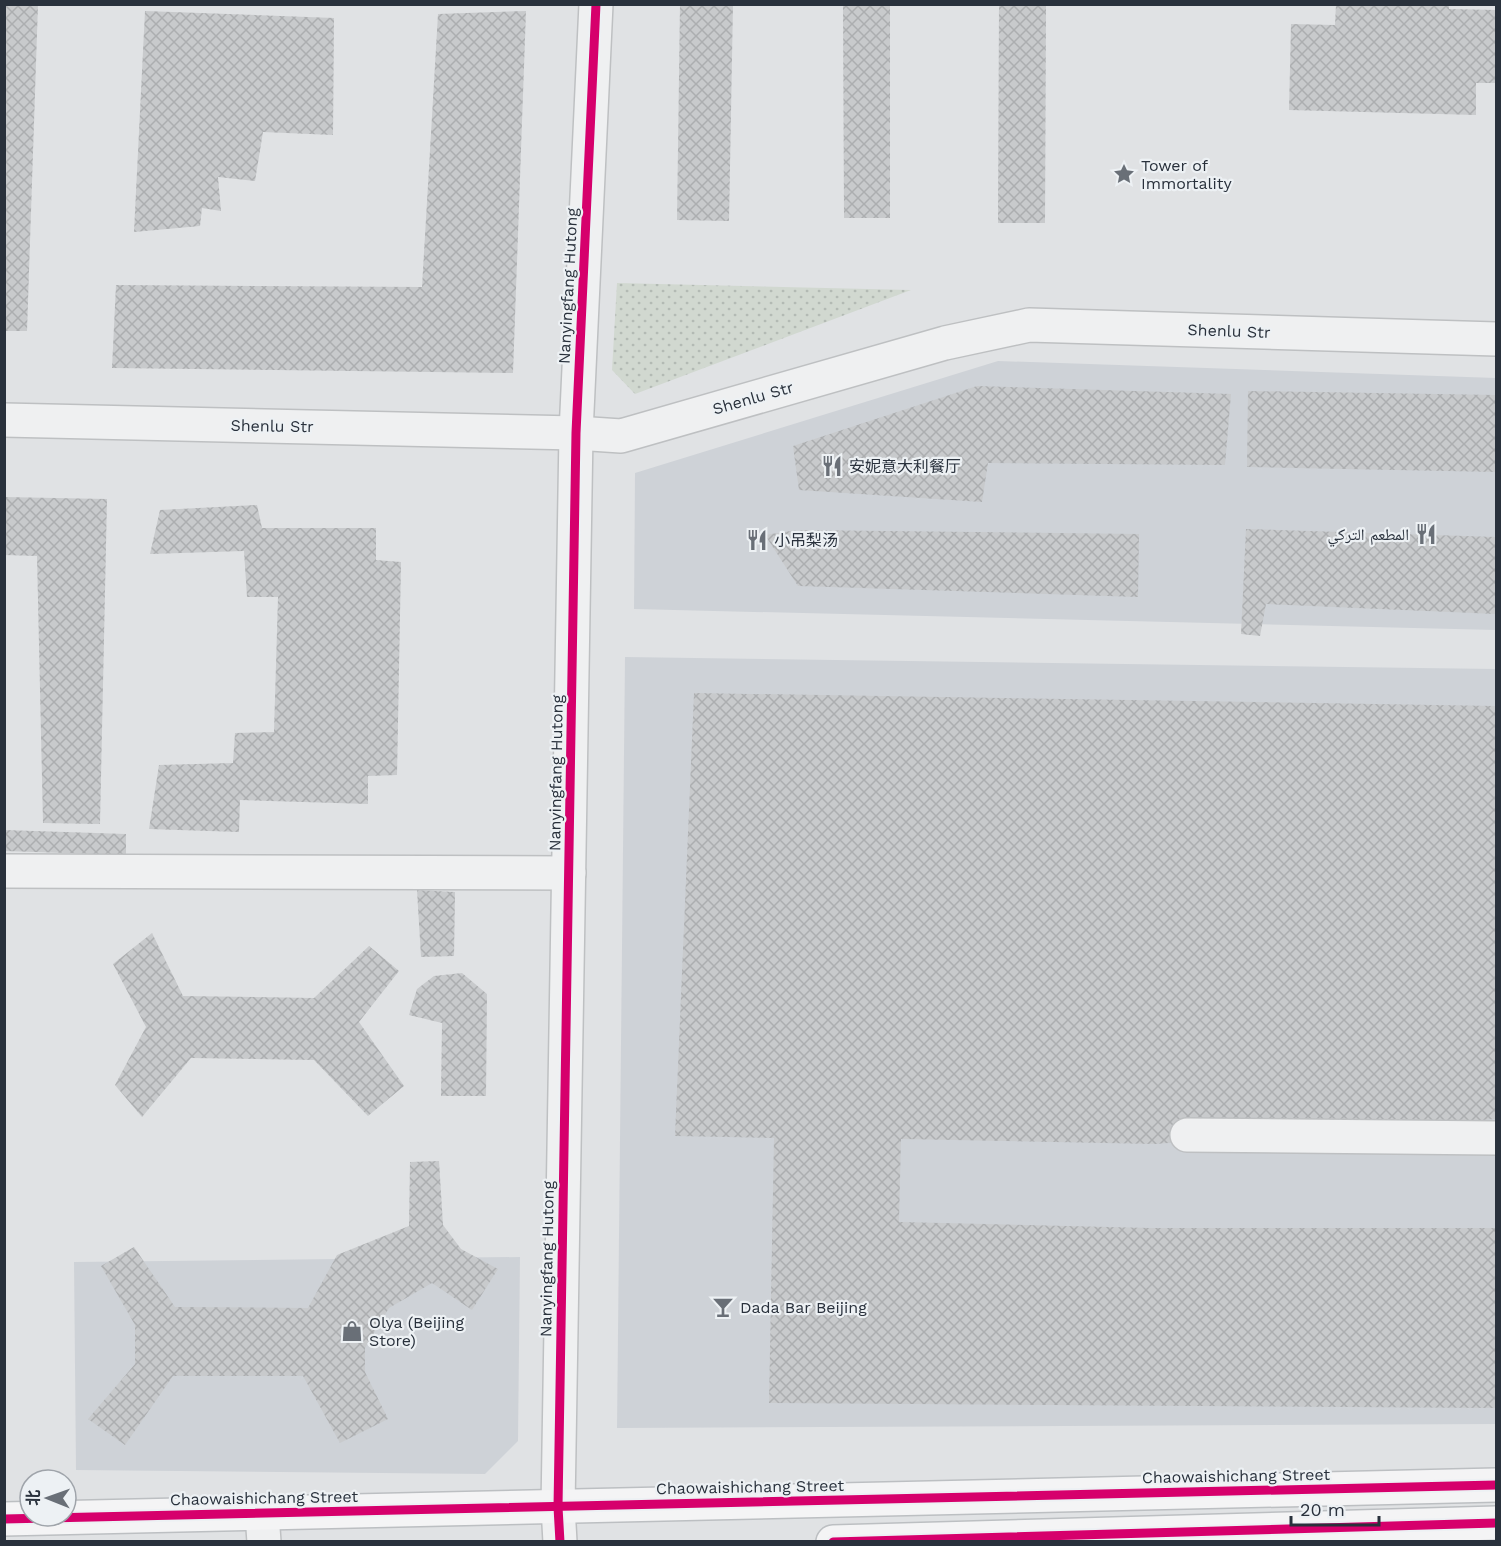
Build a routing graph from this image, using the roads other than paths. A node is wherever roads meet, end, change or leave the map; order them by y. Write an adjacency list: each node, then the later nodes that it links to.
1 (596, 4): 4 (street, Nanyingfang Hutong)
2 (1497, 339): 4 (street, Shenlu Str)
3 (4, 420): 4 (street, Shenlu Str)
4 (576, 433): 6 (street, Nanyingfang Hutong)
5 (4, 871): 6 (street)
6 (569, 873): 10 (street, Nanyingfang Hutong)
7 (1187, 1135): 8 (street)
8 (1497, 1138)
9 (1497, 1485): 10 (main road, Chaowaishichang Street)
10 (558, 1507): 13 (main road, Chaowaishichang Street); 14 (street, Nanyingfang Hutong)
11 (4, 1519): 13 (main road, Chaowaishichang Street)
12 (1497, 1523): 15 (main road)
13 (263, 1528)
14 (561, 1542)
15 (833, 1542)

